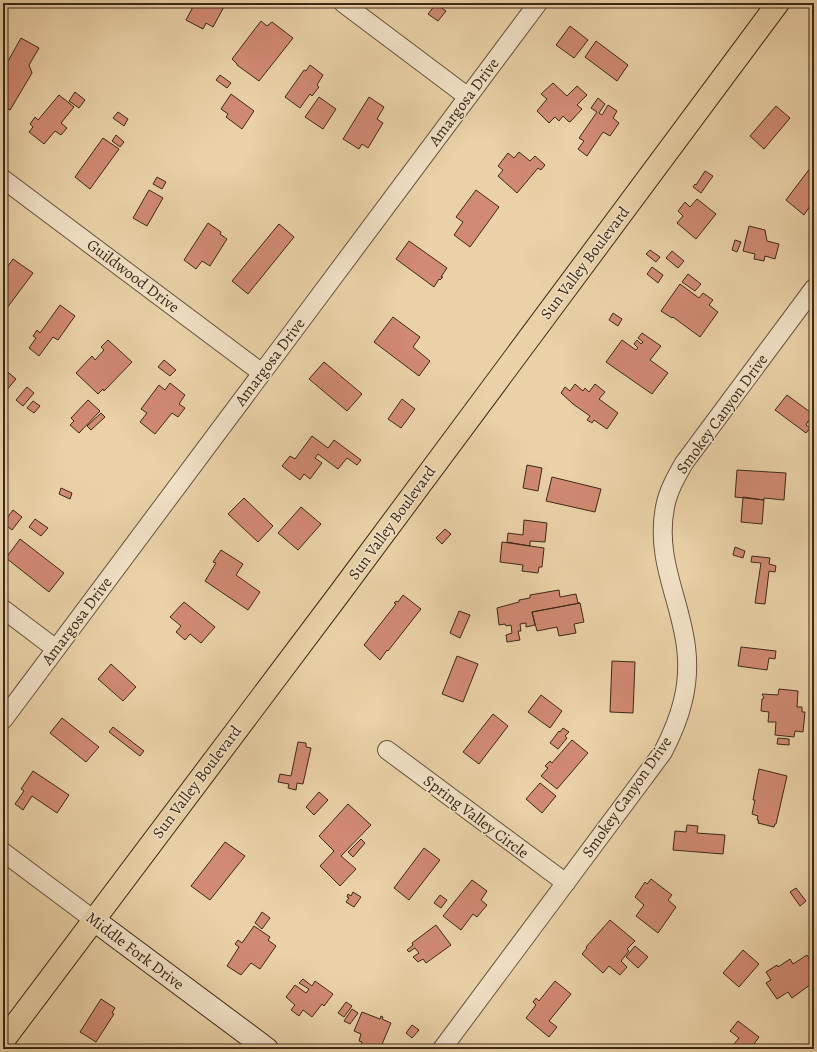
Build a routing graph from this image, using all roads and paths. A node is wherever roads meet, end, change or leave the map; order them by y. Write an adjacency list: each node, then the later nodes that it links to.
1 (343, 3): 4 (street)
2 (538, 3): 4 (street, Amargosa Drive)
3 (778, 3): 14 (main road, Sun Valley Boulevard)
4 (468, 96): 7 (street, Amargosa Drive)
5 (3, 179): 7 (street, Guildwood Drive)
6 (814, 288): 13 (street, Smokey Canyon Drive)
7 (262, 373): 9 (street, Amargosa Drive)
8 (3, 609): 9 (street)
9 (56, 649): 10 (street, Amargosa Drive)
10 (3, 720)
11 (387, 750): 13 (street, Spring Valley Circle)
12 (3, 852): 14 (street, Middle Fork Drive)
13 (566, 883): 17 (street, Smokey Canyon Drive)
14 (94, 920): 15 (main road, Sun Valley Boulevard); 16 (street, Middle Fork Drive)
15 (3, 1041)
16 (267, 1049)
17 (442, 1049)

